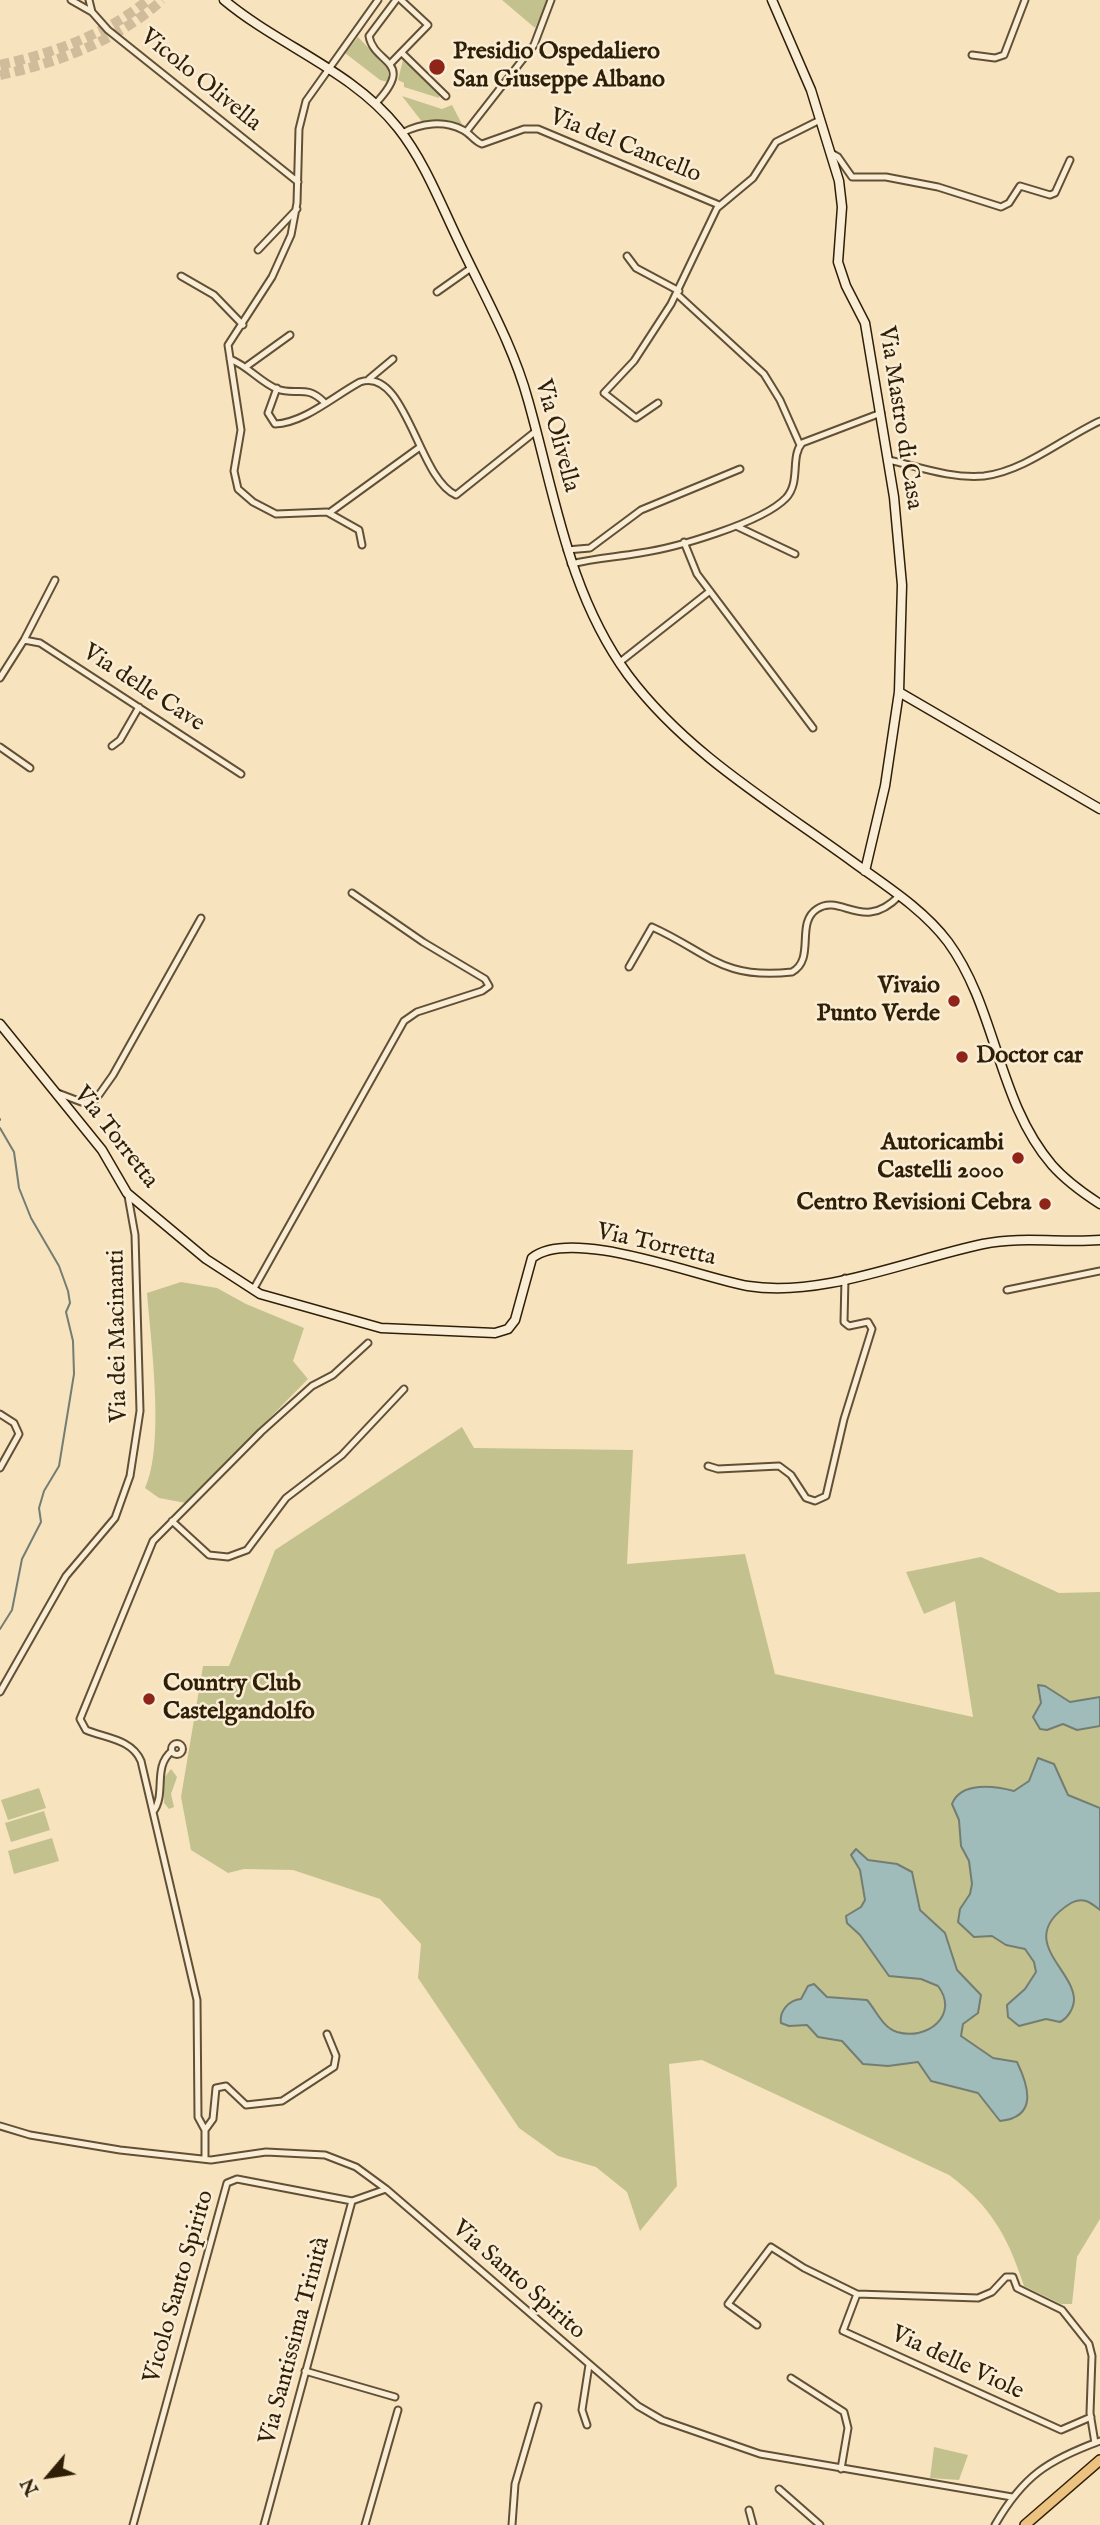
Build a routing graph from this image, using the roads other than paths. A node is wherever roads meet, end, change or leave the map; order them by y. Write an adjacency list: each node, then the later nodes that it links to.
1 (71, 0): 9 (street, Vicolo Olivella)
2 (89, 0): 9 (street)
3 (224, 0): 13 (street, Via Olivella)
4 (378, 0): 13 (street)
5 (398, 0): 10 (street); 12 (street)
6 (551, 0): 17 (street)
7 (772, 0): 16 (street, Via Mastro di Casa)
8 (1025, 0): 11 (street)
9 (92, 12): 21 (street, Vicolo Olivella)
10 (402, 52): 12 (street); 14 (street)
11 (972, 55)
12 (391, 63): 15 (street)
13 (326, 68): 15 (street, Via Olivella); 21 (street)
14 (446, 96)
15 (375, 104): 18 (street, Via Olivella)
16 (820, 120): 19 (street, Via Mastro di Casa); 22 (street, Via del Cancello)
17 (466, 132): 18 (street, Via del Cancello); 22 (street, Via del Cancello)
18 (402, 133): 26 (street, Via Olivella)
19 (831, 153): 20 (street); 39 (street, Via Mastro di Casa)
20 (1070, 160)
21 (298, 182): 23 (street)
22 (719, 205): 29 (street, Via del Cancello)
23 (297, 209): 24 (street); 30 (street)
24 (258, 250)
25 (627, 256): 29 (street)
26 (471, 268): 28 (street); 41 (street, Via Olivella)
27 (181, 275): 30 (street)
28 (437, 292)
29 (678, 292): 38 (street, Via del Cancello); 42 (street)
30 (243, 325): 32 (street)
31 (290, 335): 34 (street)
32 (230, 359): 34 (street); 46 (street)
33 (393, 359): 35 (street)
34 (247, 366): 36 (street)
35 (369, 379): 37 (street); 43 (street)
36 (277, 388): 37 (street); 37 (street)
37 (324, 402)
38 (658, 403)
39 (881, 413): 42 (street); 44 (street, Via Mastro di Casa)
40 (1100, 421): 44 (street)
41 (536, 431): 43 (street); 50 (street, Via Olivella)
42 (800, 445): 47 (street)
43 (420, 447): 46 (street)
44 (889, 460): 58 (street, Via Mastro di Casa)
45 (740, 469): 50 (street)
46 (330, 513): 49 (street)
47 (736, 526): 48 (street); 51 (street)
48 (684, 542): 52 (street); 54 (street)
49 (362, 545)
50 (567, 550): 52 (street, Via Olivella)
51 (795, 554)
52 (571, 564): 56 (street, Via Olivella)
53 (55, 580): 55 (street)
54 (710, 591): 56 (street); 60 (street)
55 (24, 640): 57 (street); 59 (street, Via delle Cave)
56 (620, 662): 66 (street, Via Olivella)
57 (0, 678)
58 (899, 692): 65 (street); 66 (street, Via Mastro di Casa)
59 (139, 707): 61 (street); 64 (street, Via delle Cave)
60 (813, 728)
61 (112, 746)
62 (0, 747): 63 (street)
63 (30, 768)
64 (241, 774)
65 (1100, 809)
66 (865, 871): 68 (street, Via Olivella)
67 (352, 893): 78 (street)
68 (899, 896): 70 (street); 74 (street, Via Olivella)
69 (201, 918): 72 (street)
70 (629, 967)
71 (0, 1024): 72 (street, Via Torretta)
72 (55, 1092): 73 (street, Via Torretta)
73 (127, 1193): 78 (street, Via Torretta); 86 (street, Via dei Macinanti)
74 (1100, 1204)
75 (1100, 1240): 77 (street, Via Torretta)
76 (1100, 1271): 79 (street)
77 (845, 1279): 78 (street, Via Torretta); 83 (street)
78 (253, 1290)
79 (1007, 1290)
80 (368, 1343): 85 (street)
81 (404, 1389): 85 (street)
82 (0, 1413): 84 (street)
83 (708, 1466)
84 (0, 1468)
85 (172, 1521): 88 (street)
86 (0, 1692)
87 (172, 1751): 88 (street)
88 (153, 1812): 91 (street)
89 (327, 2034): 91 (street)
90 (0, 2126): 92 (street, Via Santo Spirito)
91 (205, 2130): 92 (street)
92 (205, 2159): 93 (street, Via Santo Spirito)
93 (386, 2189): 94 (street); 97 (street, Via Santo Spirito)
94 (352, 2201): 98 (street, Via Santissima Trinità); 111 (street, Vicolo Santo Spirito)
95 (857, 2294): 96 (street); 103 (street, Via delle Viole); 103 (street)
96 (757, 2325)
97 (589, 2365): 104 (street); 107 (street, Via Santo Spirito)
98 (305, 2371): 100 (street); 112 (street, Via Santissima Trinità)
99 (791, 2378): 107 (street)
100 (395, 2397)
101 (538, 2406): 114 (street)
102 (398, 2410): 113 (street)
103 (1091, 2417): 105 (street)
104 (587, 2425)
105 (1097, 2442): 109 (street)
106 (1100, 2460): 118 (main road)
107 (841, 2469): 109 (street, Via Santo Spirito)
108 (779, 2489): 116 (street)
109 (1012, 2497): 117 (street)
110 (749, 2510): 115 (street)
111 (133, 2525)
112 (264, 2525)
113 (365, 2525)
114 (512, 2525)
115 (753, 2525)
116 (820, 2525)
117 (995, 2525)
118 (1025, 2525)

